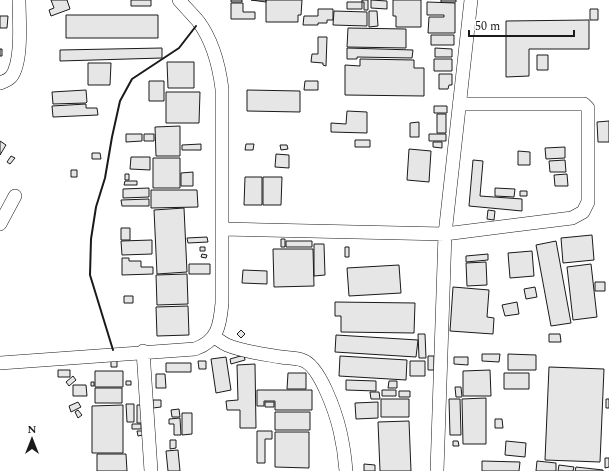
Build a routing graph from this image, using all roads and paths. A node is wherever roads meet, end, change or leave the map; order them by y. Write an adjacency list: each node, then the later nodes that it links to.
1 (19, 0): 4 (street)
2 (179, 0): 8 (street)
3 (471, 0): 5 (street)
4 (0, 83)
5 (459, 104): 9 (street); 9 (street)
6 (15, 196): 7 (street)
7 (0, 224)
8 (222, 229): 9 (street); 10 (street)
9 (445, 234): 15 (street)
10 (214, 337): 11 (street); 14 (street)
11 (143, 352): 12 (street); 13 (street)
12 (0, 362)
13 (151, 471)
14 (346, 471)
15 (437, 471)

